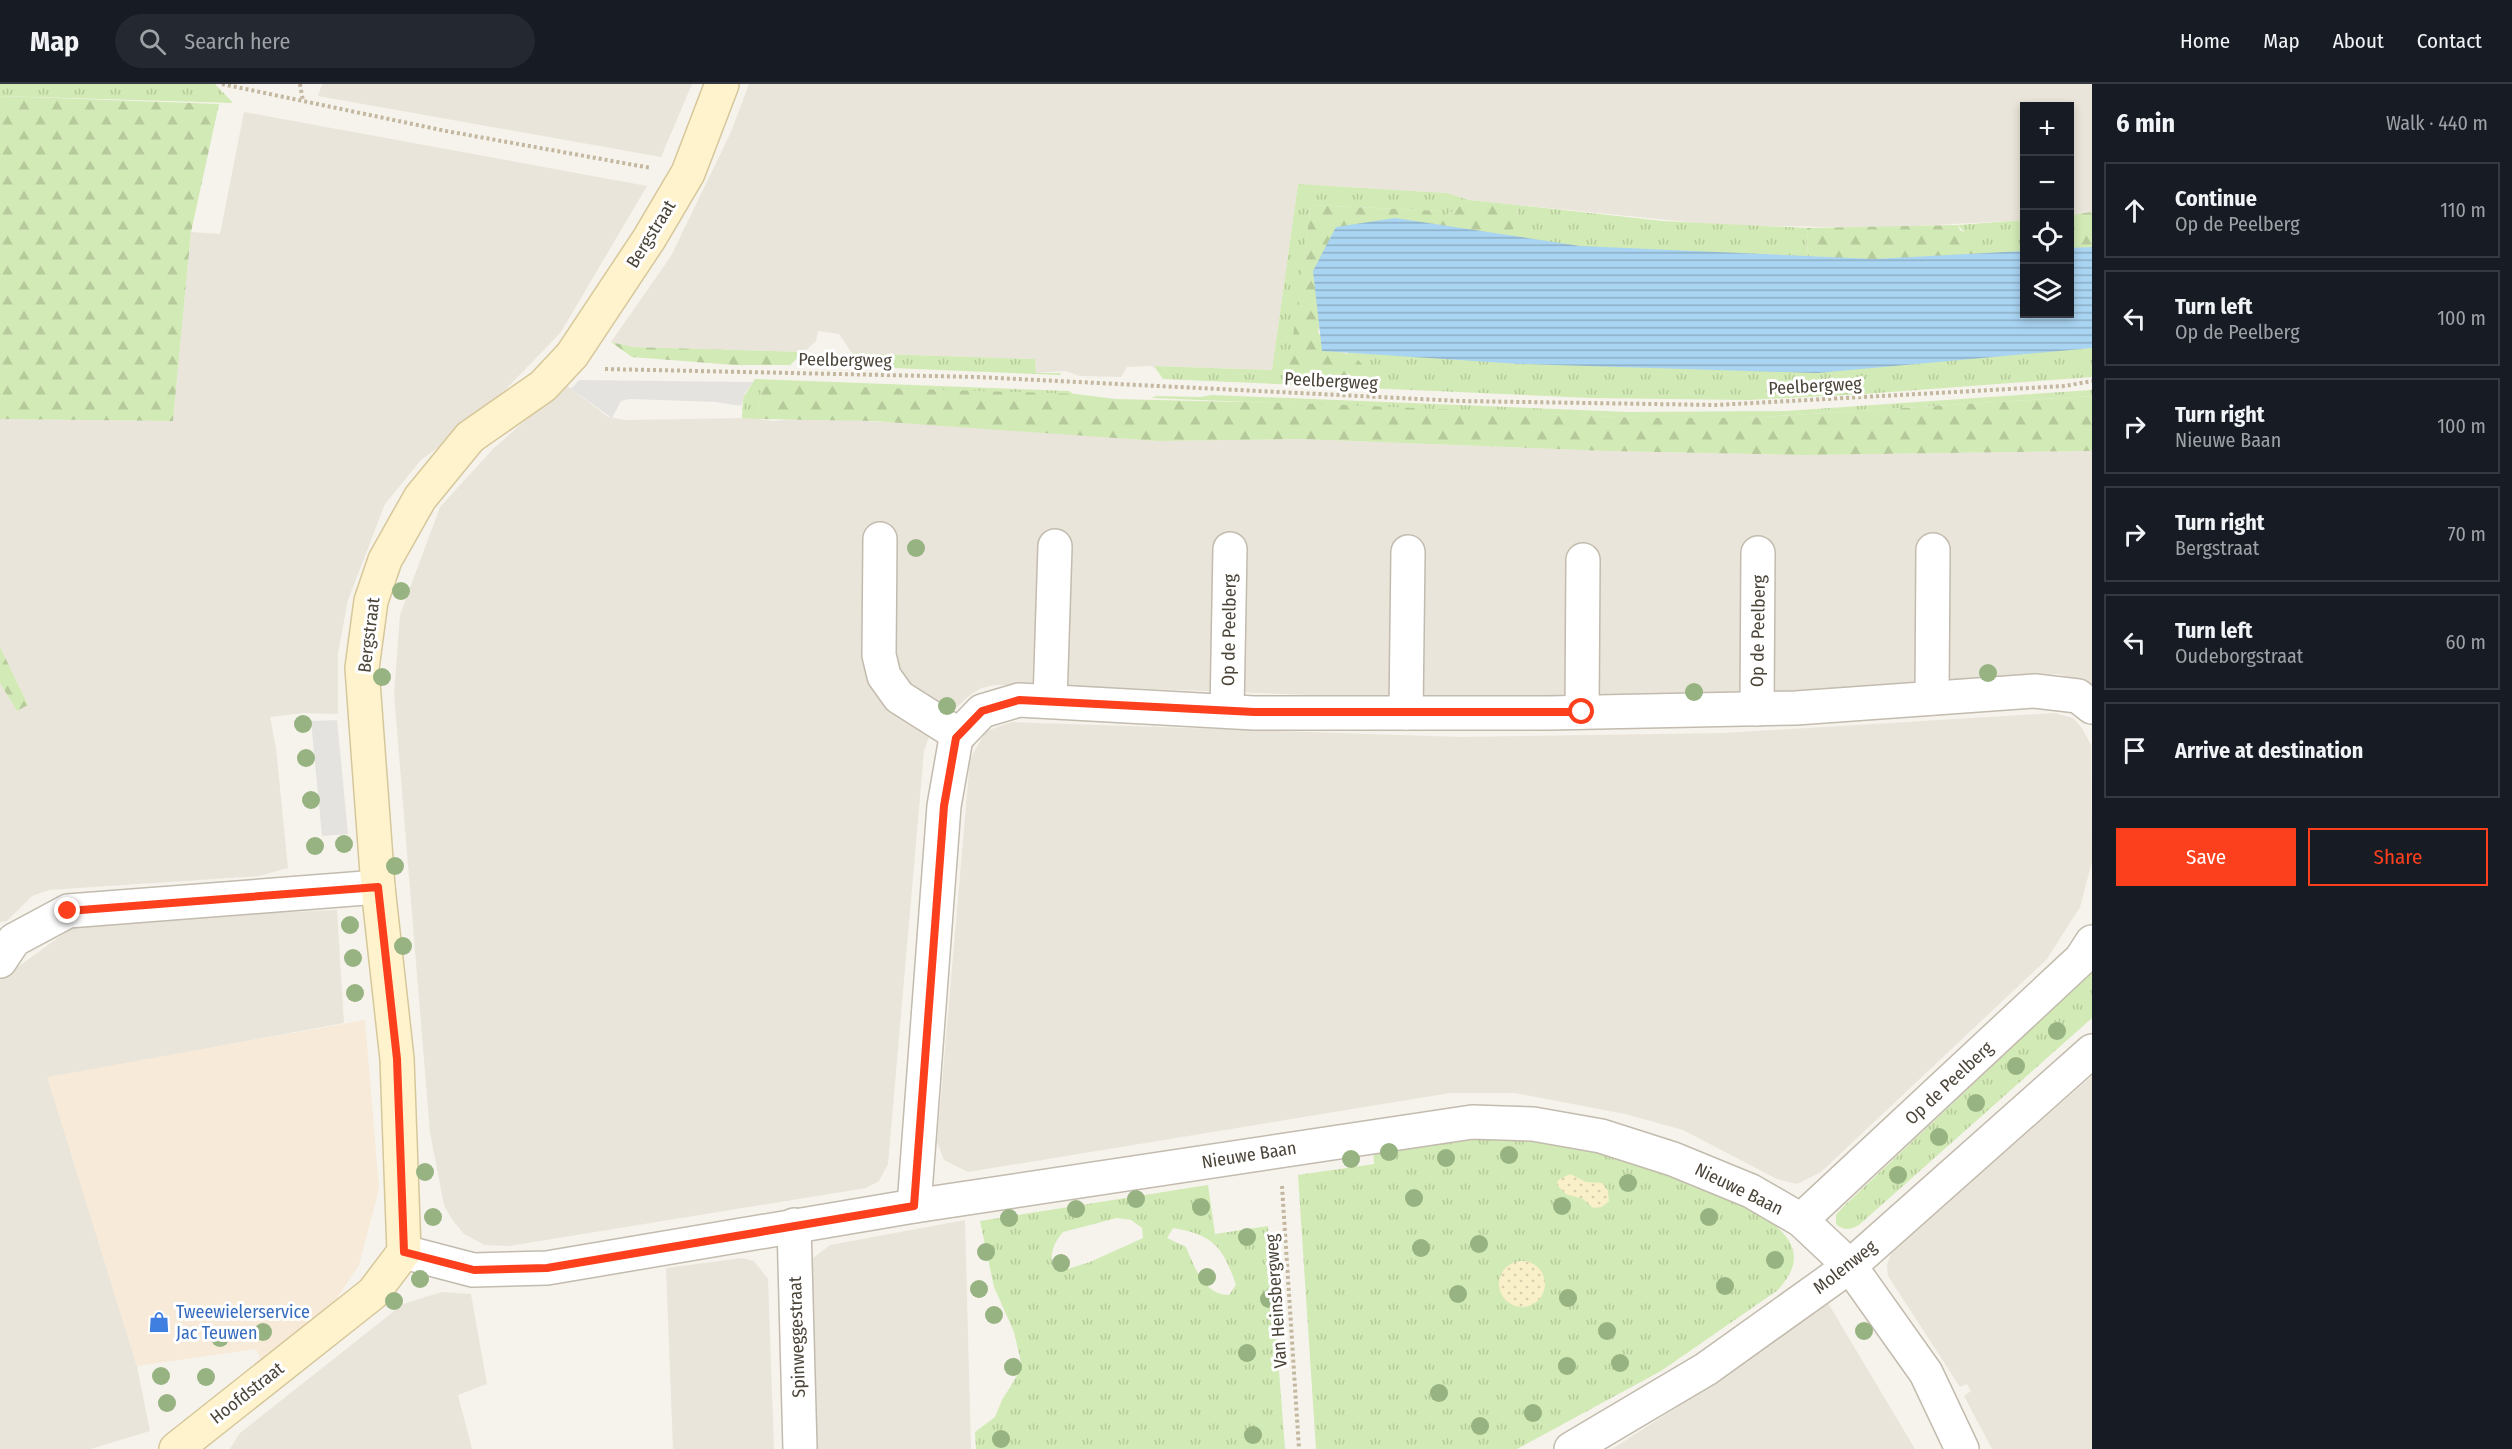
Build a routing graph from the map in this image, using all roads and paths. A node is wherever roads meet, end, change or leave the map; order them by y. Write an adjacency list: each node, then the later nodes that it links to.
1 (222, 84): 4 (path)
2 (300, 84): 4 (path)
3 (722, 84): 5 (street, Bergstraat)
4 (303, 101): 5 (path)
5 (688, 173): 6 (street, Bergstraat)
6 (572, 355): 7 (path, Peelbergweg); 23 (street, Bergstraat)
7 (2092, 381)
8 (880, 539): 22 (street)
9 (1055, 546): 16 (street)
10 (1230, 549): 19 (street, Op de Peelberg)
11 (1933, 550): 15 (street)
12 (1408, 552): 20 (street)
13 (1758, 553): 18 (street, Op de Peelberg)
14 (1583, 560): 21 (street)
15 (1932, 699): 17 (street, Op de Peelberg); 18 (street, Op de Peelberg)
16 (1050, 701): 19 (street, Op de Peelberg); 22 (street, Op de Peelberg)
17 (2090, 702)
18 (1757, 709): 21 (street, Op de Peelberg)
19 (1227, 711): 20 (street, Op de Peelberg)
20 (1406, 712): 21 (street, Op de Peelberg)
21 (1582, 712)
22 (959, 735): 28 (street)
23 (378, 887): 25 (street); 31 (street, Bergstraat)
24 (2092, 942): 29 (street, Op de Peelberg)
25 (0, 961)
26 (2092, 1051): 32 (street, Molenweg)
27 (1280, 1151): 28 (street, Nieuwe Baan); 29 (street, Nieuwe Baan); 35 (path, Van Heinsbergweg)
28 (914, 1206): 30 (street, Nieuwe Baan)
29 (1801, 1220): 32 (street, Nieuwe Baan)
30 (794, 1226): 31 (street, Nieuwe Baan); 34 (street, Spinweggestraat)
31 (404, 1252): 33 (street, Hoofdstraat)
32 (1850, 1266): 36 (street, Molenweg); 37 (street, Nieuwe Baan)
33 (176, 1449)
34 (800, 1449)
35 (1299, 1449)
36 (1571, 1449)
37 (1962, 1449)

